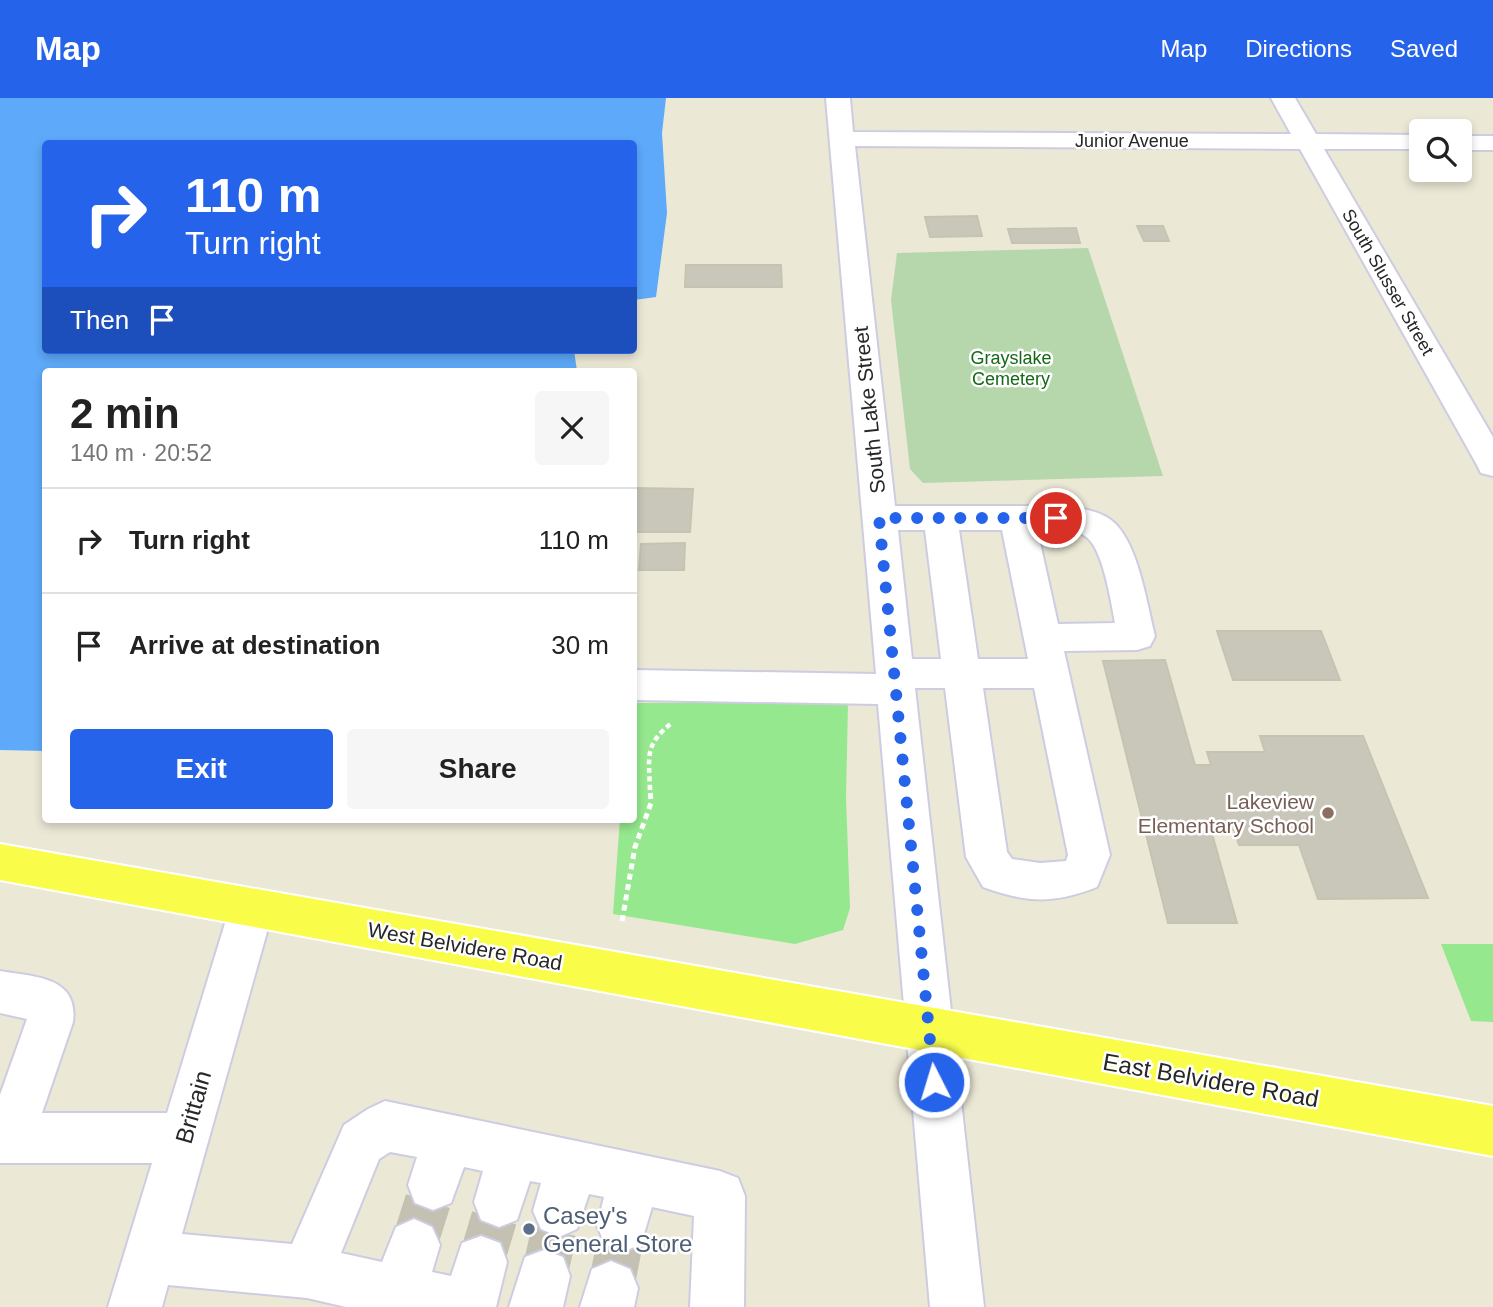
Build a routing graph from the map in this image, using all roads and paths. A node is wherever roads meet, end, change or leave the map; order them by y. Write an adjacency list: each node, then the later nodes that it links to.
1 (838, 98): 3 (street, South Lake Street)
2 (1283, 98): 4 (street, South Slusser Street)
3 (842, 139): 4 (street, Junior Avenue); 9 (street, South Lake Street)
4 (1308, 142): 5 (street, Junior Avenue); 8 (street, South Slusser Street)
5 (1409, 142)
6 (1472, 143): 7 (street)
7 (1493, 143)
8 (1493, 466)
9 (879, 518): 10 (street); 14 (street, South Lake Street)
10 (940, 518): 11 (street); 13 (street)
11 (1017, 518): 12 (street); 12 (street)
12 (1046, 655): 13 (street); 13 (street)
13 (961, 674): 14 (street)
14 (895, 682): 15 (street); 21 (street, South Lake Street)
15 (637, 685)
16 (687, 719): 19 (path)
17 (0, 862): 18 (main road, West Belvidere Road)
18 (252, 907): 21 (main road, West Belvidere Road); 23 (street, Brittain)
19 (622, 921)
20 (0, 992): 24 (street)
21 (929, 1030): 22 (main road, East Belvidere Road); 38 (street, South Lake Street)
22 (1493, 1131)
23 (184, 1138): 24 (street); 33 (street, Brittain)
24 (4, 1139)
25 (448, 1139): 26 (street); 29 (street); 34 (street)
26 (513, 1152): 27 (street); 30 (street)
27 (572, 1164): 28 (street); 31 (street)
28 (633, 1177): 32 (street); 37 (street)
29 (433, 1185)
30 (499, 1202)
31 (559, 1212)
32 (623, 1226)
33 (149, 1257): 34 (street); 36 (street, Brittain)
34 (307, 1272): 35 (street)
35 (473, 1292)
36 (135, 1307)
37 (717, 1307)
38 (957, 1307)

